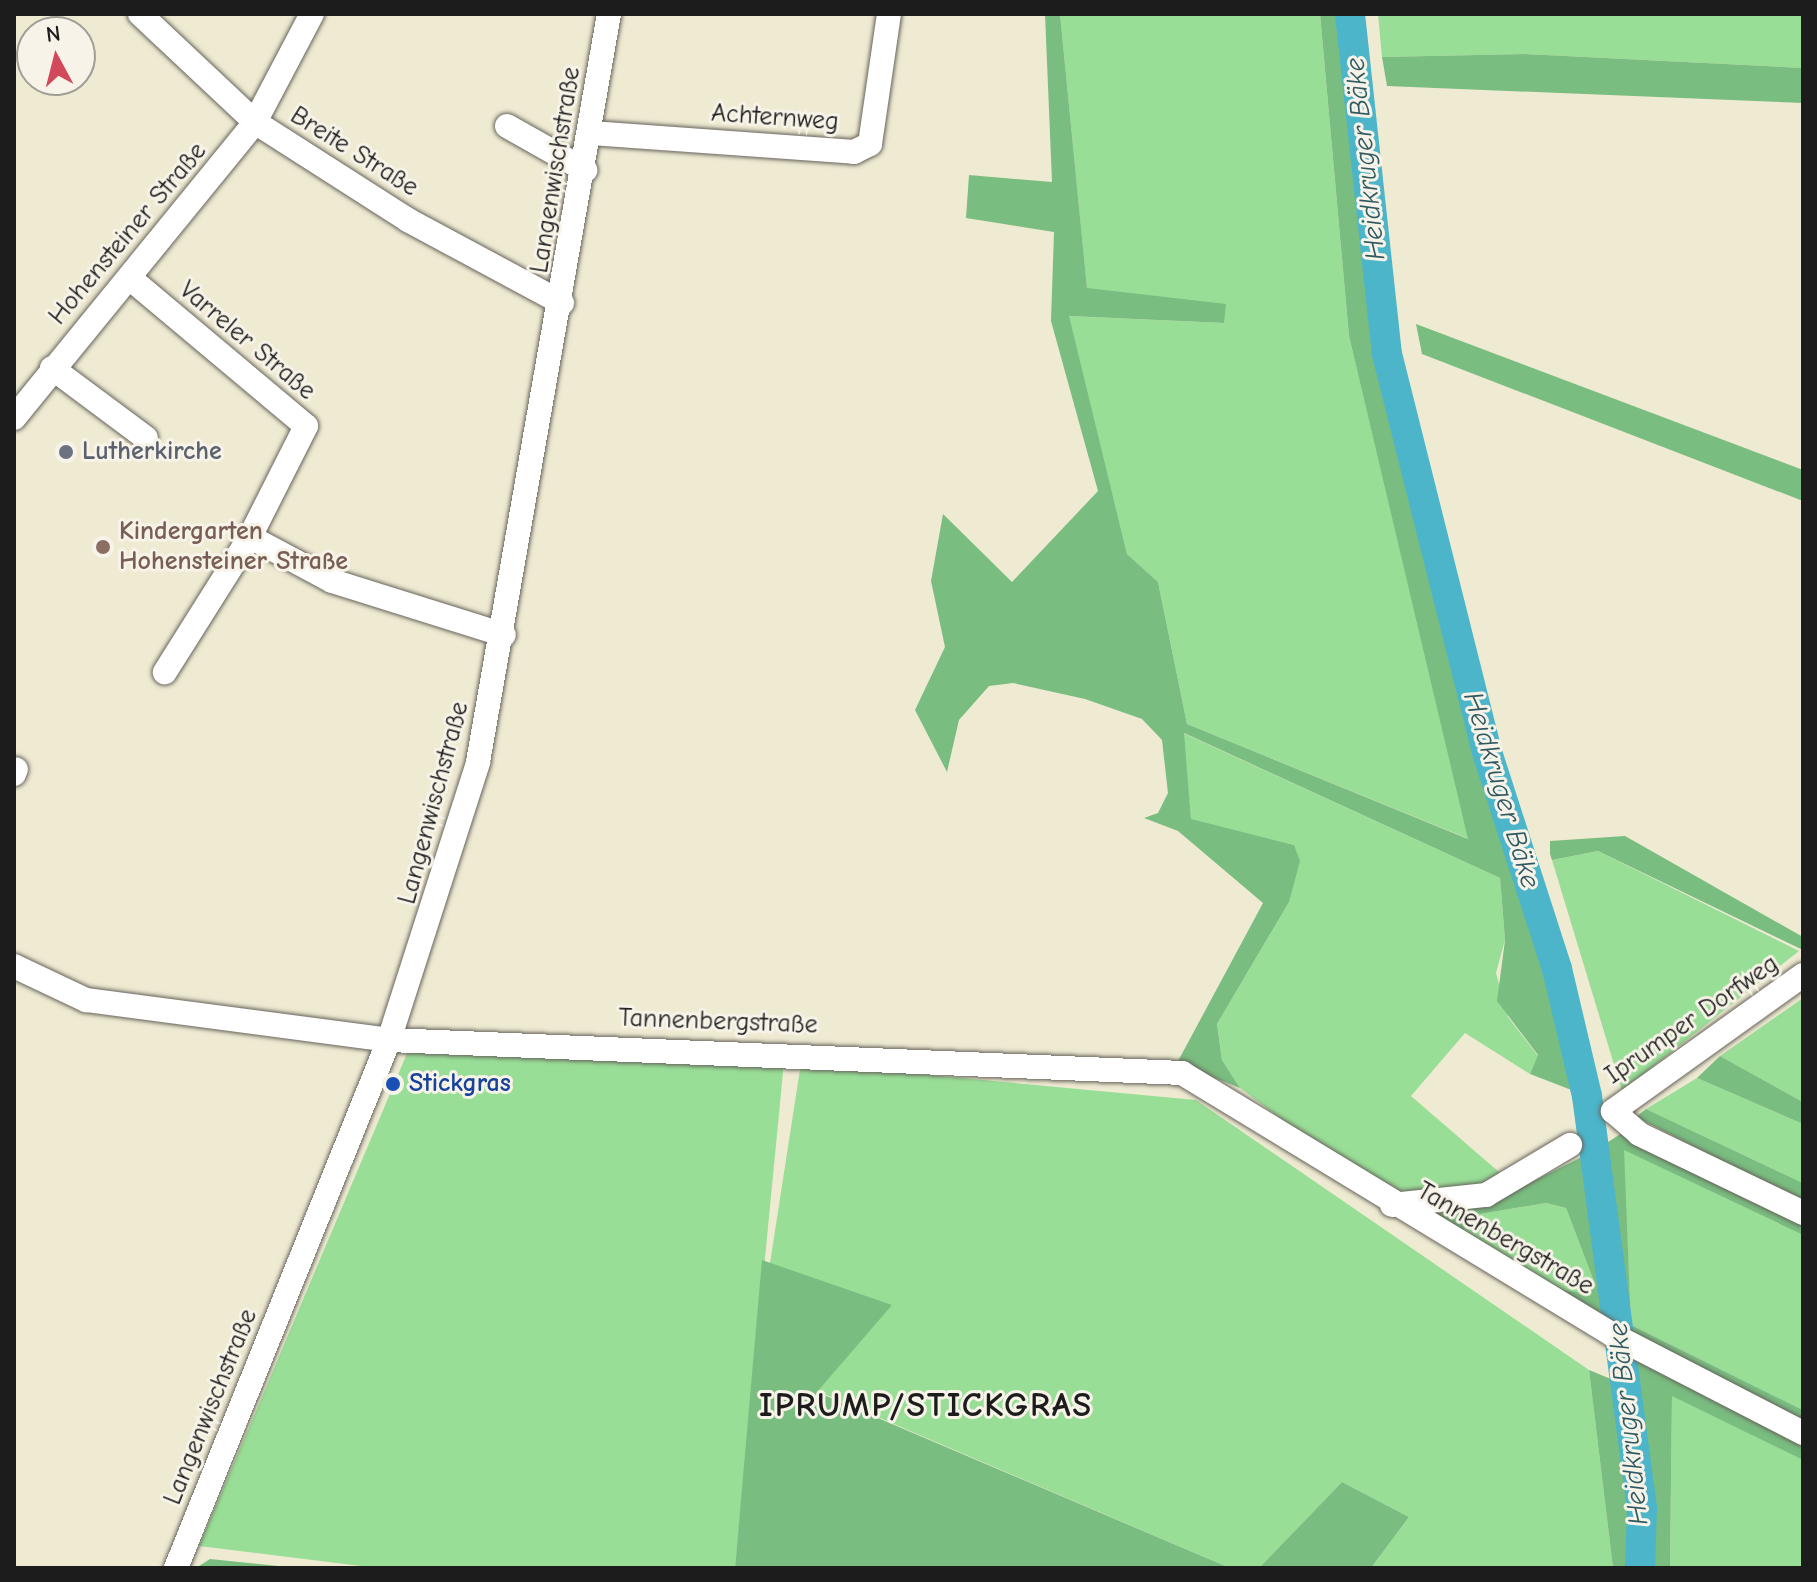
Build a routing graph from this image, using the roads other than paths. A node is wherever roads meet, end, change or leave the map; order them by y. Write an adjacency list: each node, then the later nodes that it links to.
1 (140, 14): 5 (street, Breite Straße)
2 (312, 14): 5 (street, Hohensteiner Straße)
3 (609, 14): 7 (street, Langenwischstraße)
4 (889, 14): 7 (street, Achternweg)
5 (255, 122): 9 (street, Hohensteiner Straße); 10 (street, Breite Straße)
6 (507, 126): 8 (street)
7 (591, 133): 8 (street, Langenwischstraße)
8 (585, 170): 10 (street, Langenwischstraße)
9 (132, 280): 11 (street, Hohensteiner Straße); 14 (street, Varreler Straße)
10 (562, 303): 15 (street, Langenwischstraße)
11 (52, 368): 12 (street, Hohensteiner Straße); 13 (street)
12 (14, 418)
13 (146, 438)
14 (250, 537): 15 (street); 16 (street, Varreler Straße)
15 (504, 635): 19 (street, Langenwischstraße)
16 (165, 672)
17 (14, 966): 19 (street, Tannenbergstraße)
18 (1803, 975): 22 (street, Iprumper Dorfweg)
19 (389, 1040): 21 (street, Tannenbergstraße); 24 (street, Langenwischstraße)
20 (1570, 1145): 21 (street, Tannenbergstraße)
21 (1392, 1205): 23 (street, Tannenbergstraße)
22 (1803, 1213)
23 (1803, 1433)
24 (176, 1568)

